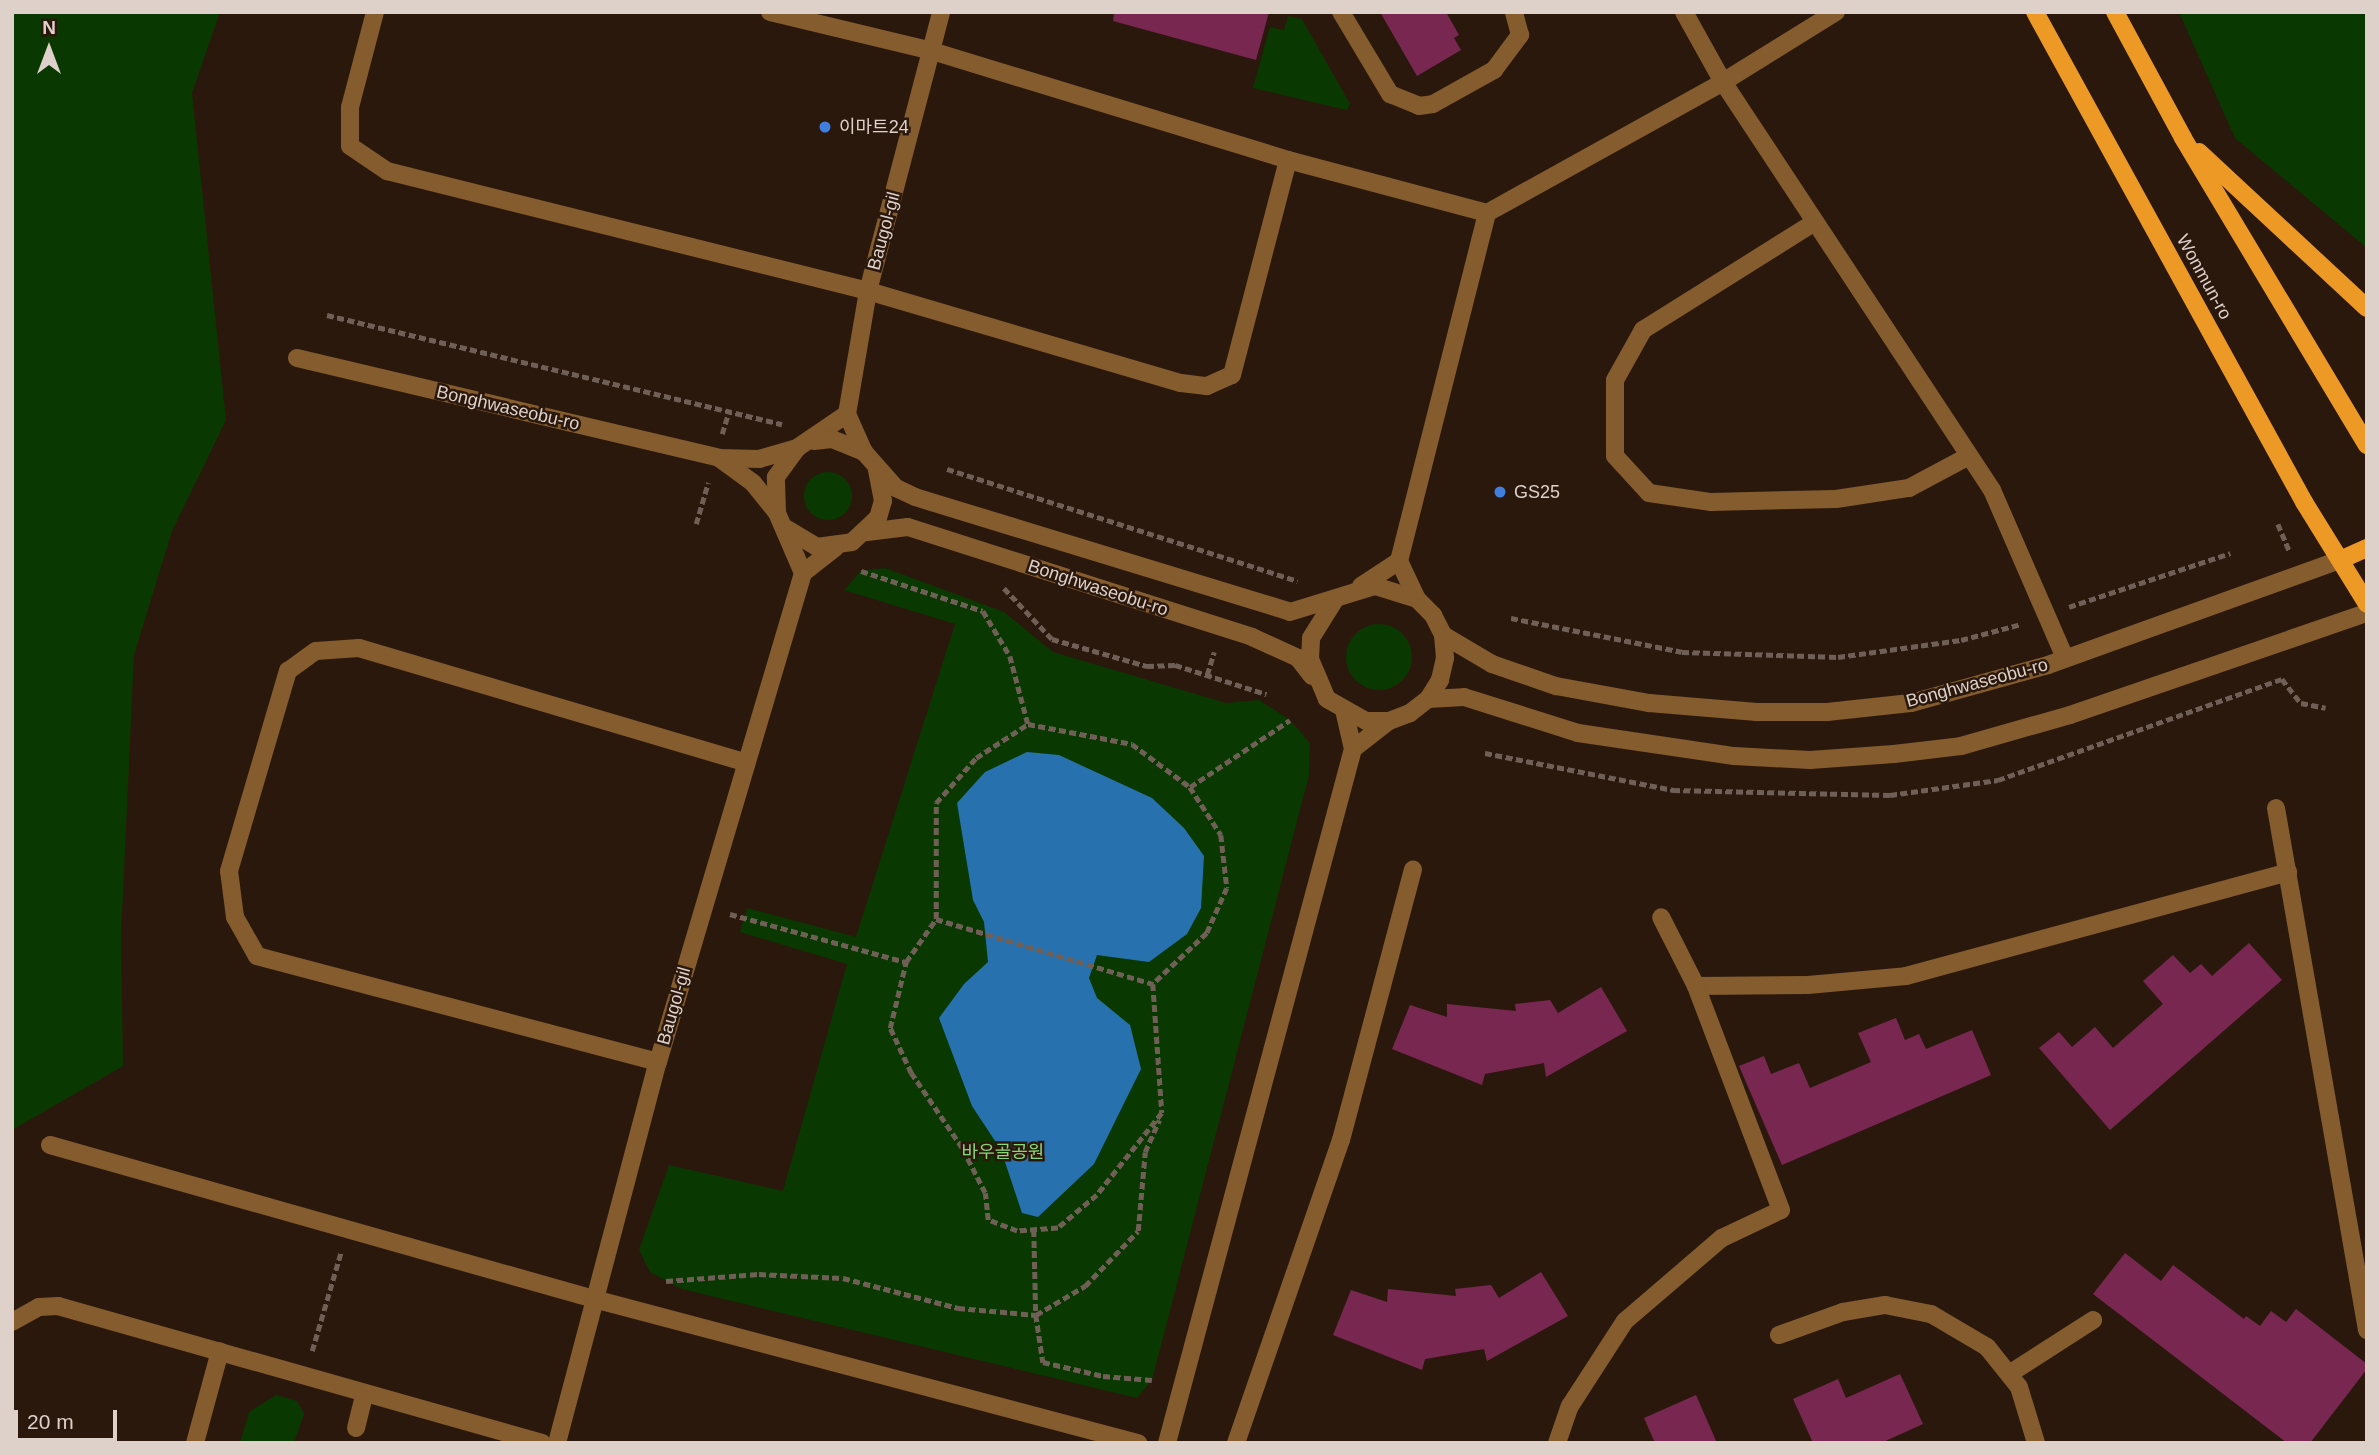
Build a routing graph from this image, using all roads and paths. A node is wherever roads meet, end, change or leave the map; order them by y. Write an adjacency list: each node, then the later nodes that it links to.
1 (375, 12): 16 (street)
2 (770, 12): 10 (street)
3 (941, 12): 10 (street, Baugol-gil)
4 (1341, 12): 5 (street)
5 (1514, 12)
6 (1684, 12): 11 (street)
7 (1836, 12): 11 (street)
8 (2035, 12): 32 (main road, Wonmun-ro)
9 (2115, 12): 12 (main road)
10 (932, 51): 13 (street); 16 (street, Baugol-gil)
11 (1723, 82): 14 (street); 15 (street)
12 (2183, 138): 17 (main road); 22 (main road)
13 (1288, 160): 14 (street); 16 (street)
14 (1487, 213): 33 (street)
15 (1815, 222): 23 (street); 23 (street)
16 (868, 291): 20 (street, Baugol-gil)
17 (2367, 308)
18 (327, 315): 21 (path)
19 (297, 358): 24 (street, Bonghwaseobu-ro)
20 (847, 414): 21 (street); 25 (street)
21 (811, 441): 24 (street); 25 (street); 27 (street)
22 (2367, 445)
23 (1969, 456): 43 (street)
24 (719, 458): 27 (street)
25 (870, 459): 28 (street); 40 (street)
26 (947, 469): 36 (path)
27 (782, 521): 29 (street); 35 (street)
28 (867, 532): 29 (street); 47 (street, Bonghwaseobu-ro)
29 (835, 548): 35 (street)
30 (2367, 548): 32 (main road)
31 (2230, 553): 43 (path)
32 (2340, 560): 41 (main road, Wonmun-ro); 46 (street, Bonghwaseobu-ro)
33 (1399, 561): 38 (street); 39 (street)
34 (861, 570): 53 (path)
35 (803, 573): 55 (street, Baugol-gil)
36 (1298, 581)
37 (995, 585): 48 (path)
38 (1353, 591): 39 (street); 40 (street)
39 (1417, 599): 45 (street)
40 (1334, 601): 47 (street)
41 (2367, 604)
42 (2367, 612): 49 (street)
43 (2046, 615): 44 (path); 46 (street)
44 (1511, 618)
45 (1443, 635): 46 (street, Bonghwaseobu-ro); 49 (street)
46 (2065, 658)
47 (1315, 681): 50 (street)
48 (1266, 694)
49 (1428, 699): 52 (street)
50 (1345, 713): 52 (street); 54 (street)
51 (1290, 720): 56 (path)
52 (1389, 721): 54 (street)
53 (1028, 724): 56 (path); 62 (path)
54 (1353, 749): 88 (street)
55 (744, 762): 66 (street, Baugol-gil); 66 (street)
56 (1190, 787): 64 (path)
57 (2276, 808): 59 (street)
58 (1413, 869): 89 (street)
59 (2288, 872): 65 (street); 76 (street)
60 (730, 914): 63 (path)
61 (1661, 918): 65 (street)
62 (936, 919): 63 (path); 64 (path)
63 (906, 962): 70 (path)
64 (1153, 984): 67 (path)
65 (1696, 986): 90 (street)
66 (658, 1062): 72 (street, Baugol-gil)
67 (1162, 1113): 70 (path); 73 (path)
68 (50, 1145): 69 (street)
69 (349, 1227): 72 (street); 80 (path)
70 (1034, 1230): 73 (path)
71 (666, 1280): 73 (path)
72 (594, 1299): 86 (street, Baugol-gil); 87 (street)
73 (1036, 1315): 81 (path)
74 (2093, 1320): 79 (street)
75 (12, 1322): 78 (street)
76 (2367, 1330)
77 (1779, 1335): 79 (street)
78 (220, 1351): 80 (street); 84 (street)
79 (2009, 1374): 91 (street)
80 (305, 1376): 82 (street)
81 (1152, 1380)
82 (365, 1393): 83 (street); 85 (street)
83 (355, 1428)
84 (195, 1443)
85 (542, 1443)
86 (556, 1443)
87 (1138, 1443)
88 (1167, 1443)
89 (1236, 1443)
90 (1557, 1443)
91 (2036, 1443)

